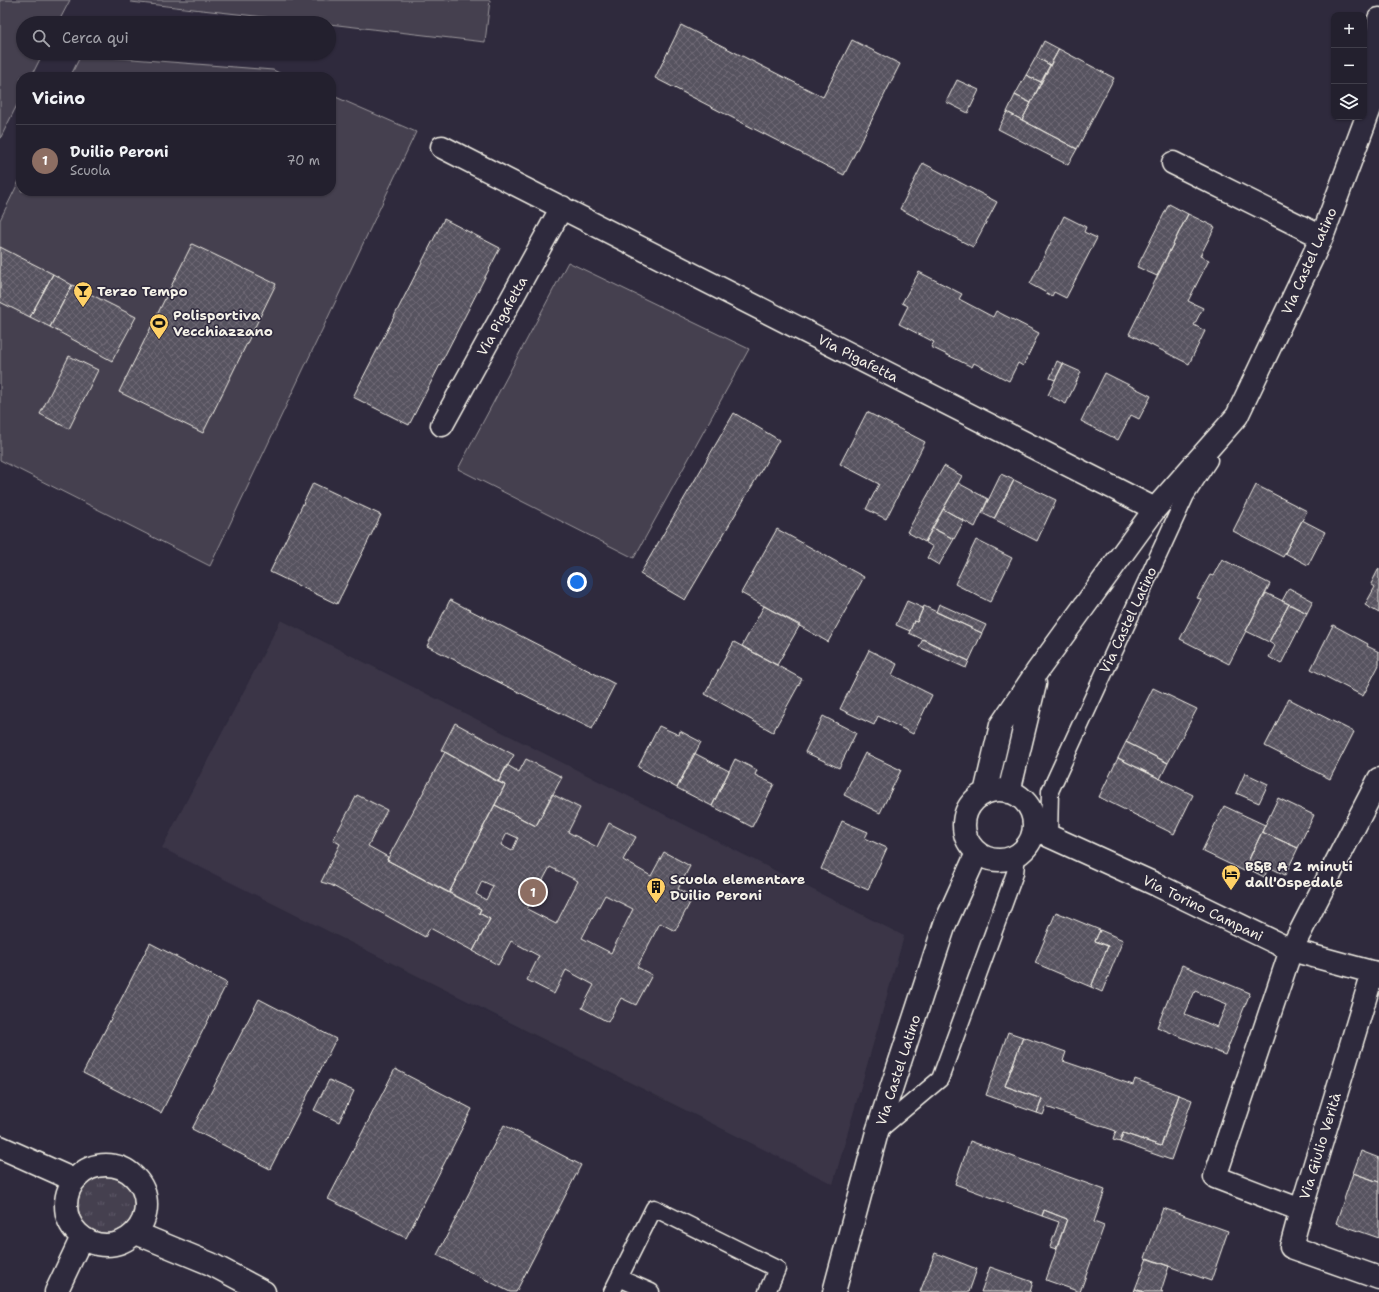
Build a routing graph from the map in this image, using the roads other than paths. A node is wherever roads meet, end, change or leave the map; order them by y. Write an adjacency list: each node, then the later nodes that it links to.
1 (1379, 19): 2 (street, Via Castel Latino)
2 (1375, 98): 6 (street, Via Castel Latino)
3 (442, 147): 5 (street, Via Pigafetta)
4 (1173, 163): 6 (street)
5 (562, 207): 8 (street, Via Pigafetta); 9 (street, Via Pigafetta)
6 (1322, 237): 7 (street, Via Castel Latino)
7 (1237, 416): 9 (street, Via Castel Latino); 14 (lane, Via Castel Latino)
8 (442, 425)
9 (1155, 509): 10 (street, Via Castel Latino)
10 (1038, 670): 12 (street, Via Castel Latino); 13 (street, Via Castel Latino)
11 (1379, 779): 17 (street)
12 (1009, 792): 13 (street); 14 (street)
13 (985, 793): 15 (street)
14 (1041, 830): 16 (street); 17 (street, Via Torino Campani)
15 (977, 853): 16 (street); 19 (street, Via Castel Latino)
16 (1017, 856): 19 (lane)
17 (1291, 950): 18 (street, Via Torino Campani); 22 (street, Via Giulio Verità)
18 (1376, 973): 22 (street, Via Giulio Verità)
19 (878, 1132): 31 (street, Via Castel Latino)
20 (0, 1147): 21 (street)
21 (74, 1180): 23 (street); 24 (street)
22 (1301, 1210): 25 (street)
23 (136, 1233): 24 (street); 28 (street)
24 (82, 1237): 27 (street)
25 (1379, 1278)
26 (615, 1285): 29 (lane); 30 (lane)
27 (56, 1292)
28 (264, 1292)
29 (651, 1292)
30 (767, 1292)
31 (834, 1292)

